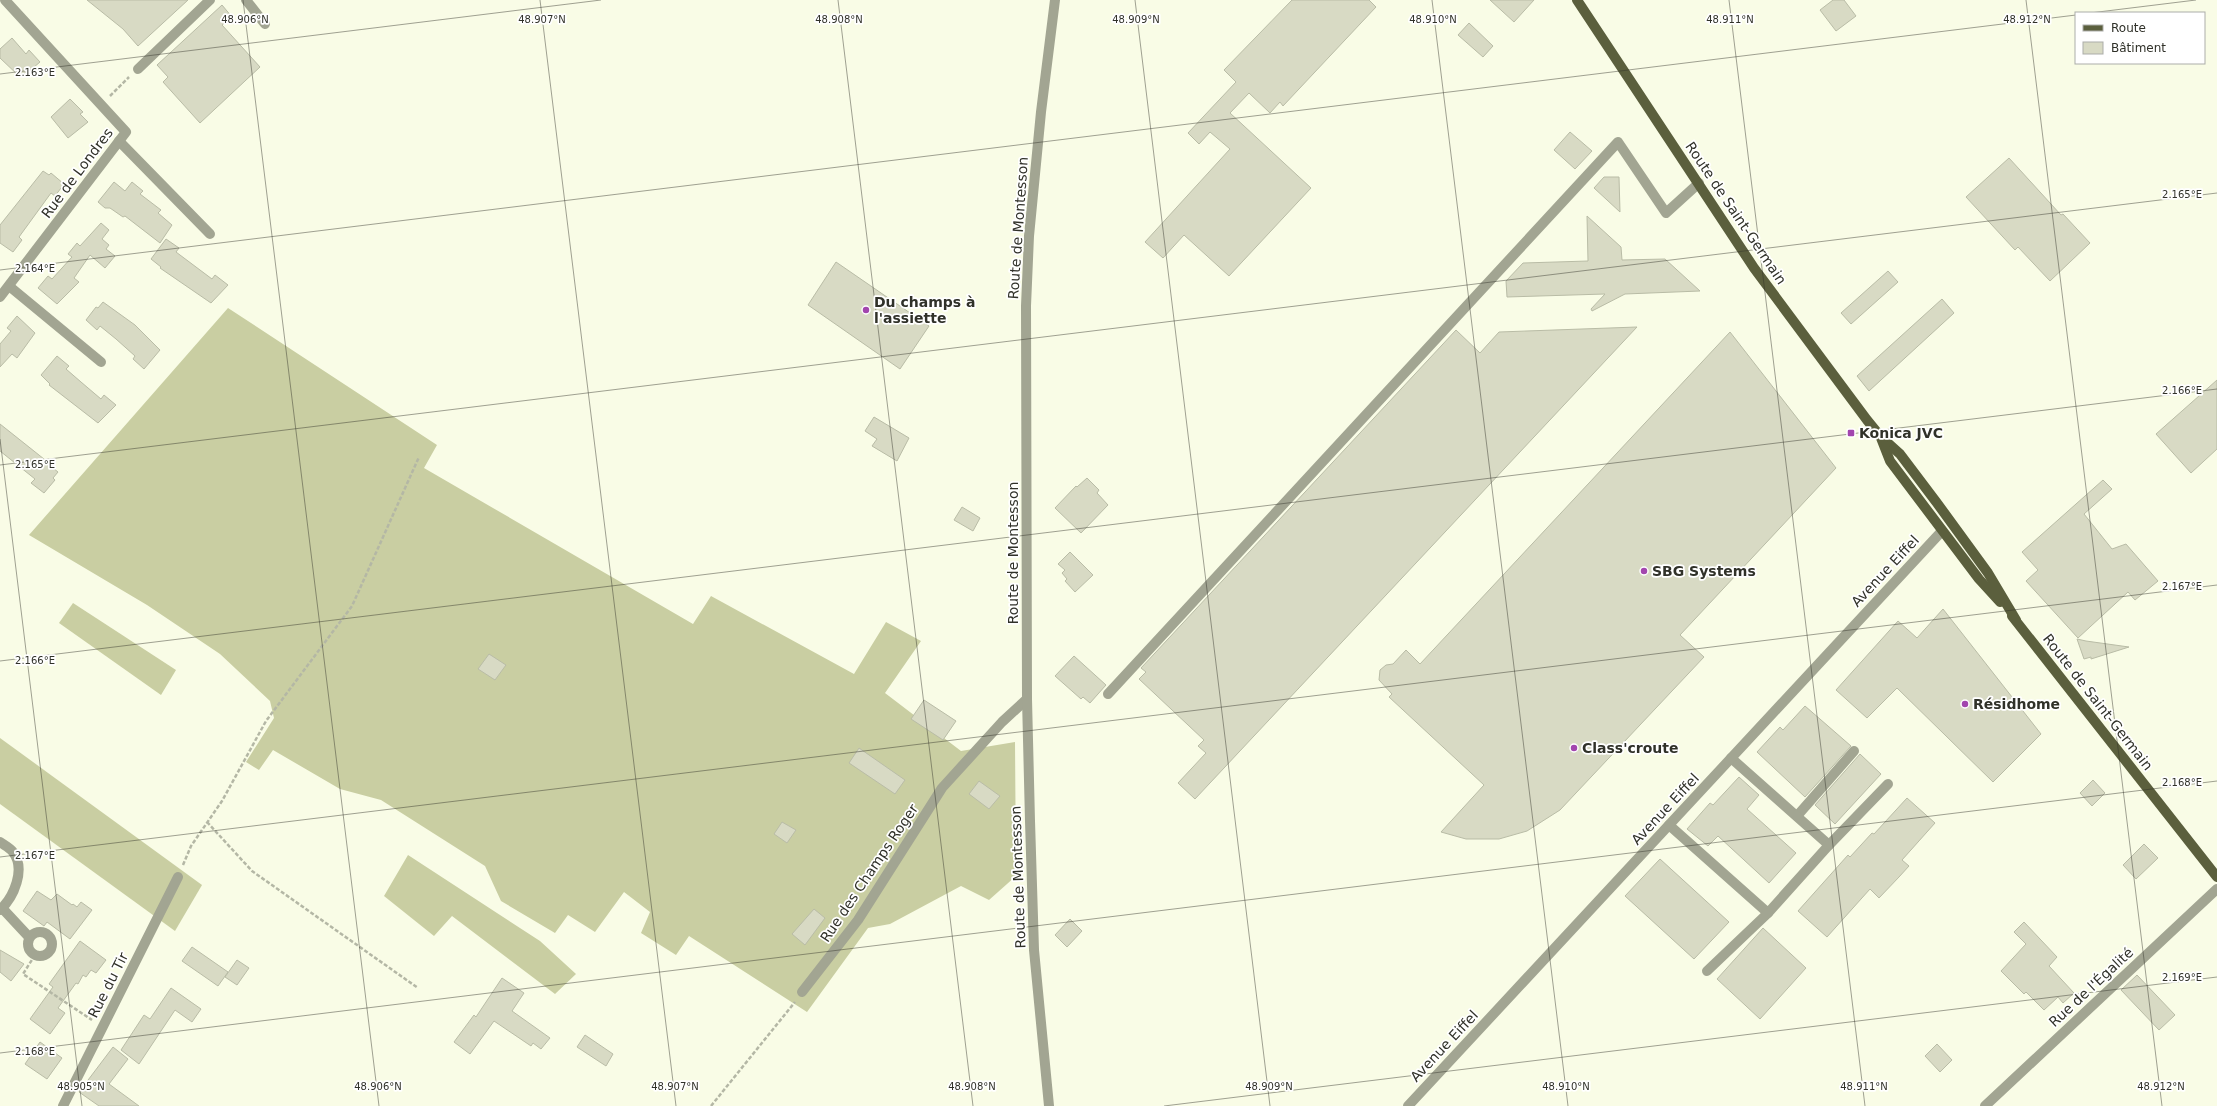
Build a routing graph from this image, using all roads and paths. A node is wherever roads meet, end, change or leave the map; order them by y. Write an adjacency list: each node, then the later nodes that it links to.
1 (210, 0): 7 (street)
2 (246, 0): 6 (street)
3 (1055, 0): 20 (street, Route de Montesson)
4 (1577, 0): 10 (main road, Route de Saint-Germain)
5 (4, 2): 8 (street, Rue de Londres)
6 (265, 24)
7 (138, 69): 8 (path)
8 (101, 105): 9 (street, Rue de Londres)
9 (119, 141): 11 (street); 12 (street, Rue de Londres)
10 (1699, 183): 15 (main road, Route de Saint-Germain); 19 (street)
11 (210, 234)
12 (9, 286): 13 (street, Rue de Londres); 14 (street)
13 (0, 297)
14 (101, 362)
15 (1880, 436): 17 (main road, Route de Saint-Germain); 18 (main road, Route de Saint-Germain)
16 (419, 457): 25 (path)
17 (1942, 531): 18 (main road, Route de Saint-Germain); 22 (street, Avenue Eiffel)
18 (2016, 620): 30 (main road, Route de Saint-Germain)
19 (1108, 694)
20 (1027, 699): 38 (street, Rue des Champs Roger); 42 (street, Route de Montesson)
21 (1854, 751): 24 (street)
22 (1731, 758): 24 (street); 26 (street, Avenue Eiffel)
23 (1888, 784): 28 (street)
24 (1797, 816): 28 (street)
25 (207, 822): 29 (path); 37 (path)
26 (1669, 825): 33 (street); 43 (street, Avenue Eiffel)
27 (0, 842): 32 (street)
28 (1829, 845): 33 (street)
29 (178, 877): 39 (street, Rue du Tir)
30 (2217, 877)
31 (2217, 889): 44 (street, Rue de l'Égalité)
32 (1, 909): 34 (street)
33 (1768, 913): 36 (street)
34 (30, 937): 35 (street); 35 (street)
35 (36, 955): 39 (path)
36 (1707, 971)
37 (418, 988)
38 (802, 992): 41 (path)
39 (103, 1027): 40 (street, Rue du Tir)
40 (63, 1106)
41 (711, 1106)
42 (1049, 1106)
43 (1408, 1106)
44 (1985, 1106)

